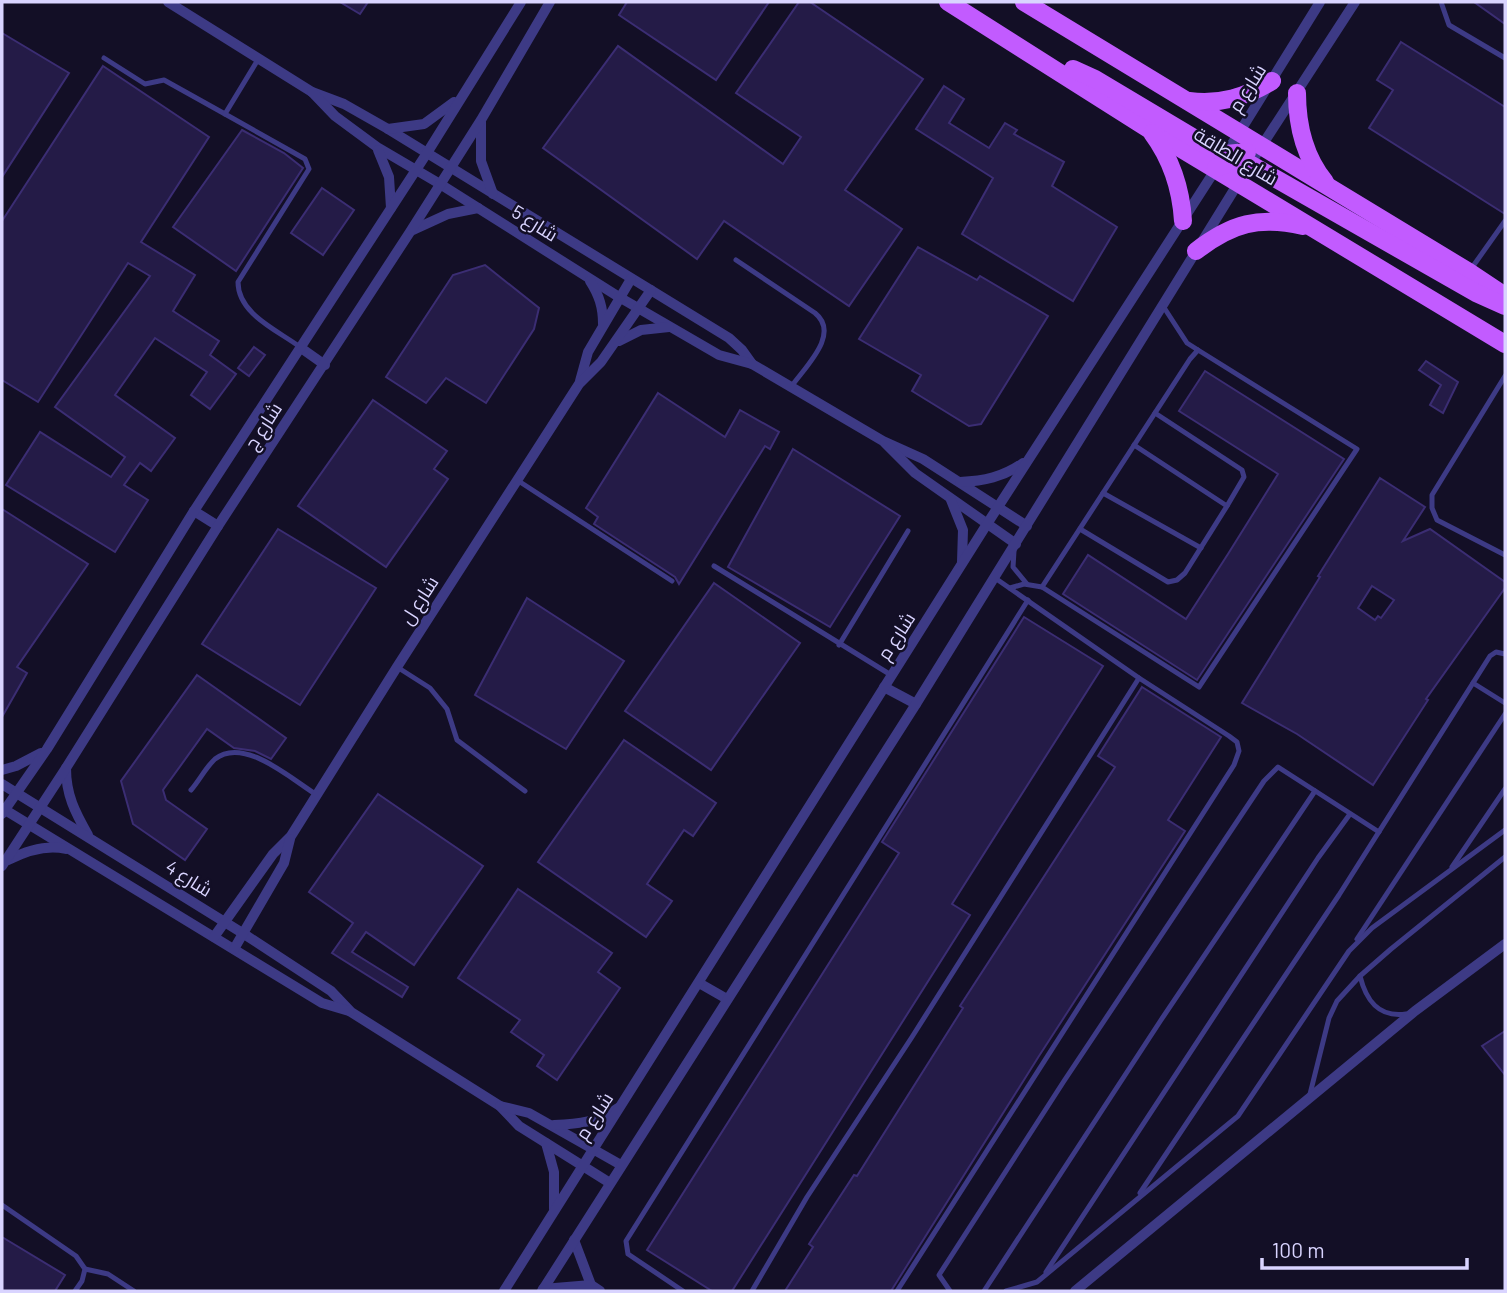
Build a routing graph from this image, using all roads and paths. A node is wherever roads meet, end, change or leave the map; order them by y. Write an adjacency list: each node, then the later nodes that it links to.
1 (168, 2): 11 (street, شارع 5)
2 (521, 2): 16 (street, شارع ج)
3 (550, 2): 19 (street, شارع ج)
4 (948, 2): 9 (main road, شارع الطاقة)
5 (1024, 2): 17 (main road, شارع الطاقة)
6 (1320, 2): 13 (street, شارع م)
7 (1355, 2): 15 (street)
8 (1441, 2): 12 (lane)
9 (1009, 39): 21 (main road, شارع الطاقة); 26 (main road)
10 (104, 58): 18 (lane)
11 (259, 58): 14 (street, شارع 5); 18 (lane)
12 (1505, 58)
13 (1272, 80): 17 (main road); 22 (street, شارع م)
14 (312, 92): 20 (street, شارع 5); 23 (street, شارع 5)
15 (1297, 93): 24 (street); 32 (main road)
16 (462, 96): 20 (street); 25 (street, شارع ج)
17 (1183, 100): 22 (main road, شارع الطاقة)
18 (225, 114): 55 (lane)
19 (481, 120): 28 (street, شارع ج); 33 (street)
20 (388, 129): 25 (street, شارع 5)
21 (1150, 130): 26 (main road, شارع الطاقة); 36 (main road)
22 (1239, 133): 24 (main road, شارع الطاقة); 26 (street, شارع م)
23 (377, 147): 29 (street, شارع 5); 35 (street)
24 (1261, 147): 26 (main road); 27 (street); 32 (main road, شارع الطاقة)
25 (427, 153): 28 (street, شارع 5); 29 (street, شارع ج)
26 (1221, 161): 27 (main road); 30 (main road, شارع الطاقة); 36 (street, شارع م)
27 (1250, 164): 30 (street); 49 (main road)
28 (450, 168): 31 (street, شارع ج); 33 (street, شارع 5)
29 (416, 170): 31 (street, شارع 5); 35 (street, شارع ج)
30 (1240, 182): 38 (main road, شارع الطاقة); 40 (street)
31 (440, 184): 34 (street, شارع 5); 39 (street, شارع ج)
32 (1332, 190): 43 (main road, شارع الطاقة)
33 (493, 194): 44 (street, شارع 5)
34 (478, 208): 39 (street); 42 (street, شارع 5)
35 (391, 209): 55 (street, شارع ج)
36 (1183, 221): 65 (street, شارع م)
37 (1505, 221): 43 (lane)
38 (1320, 231): 40 (main road); 53 (main road, شارع الطاقة)
39 (410, 232): 58 (street, شارع ج)
40 (1196, 251): 48 (street)
41 (736, 260): 61 (lane)
42 (580, 271): 47 (street, شارع 5); 51 (street)
43 (1469, 272): 46 (main road, شارع الطاقة)
44 (631, 278): 45 (street, شارع 5); 47 (street, شارع ل)
45 (651, 290): 50 (street, شارع ل); 57 (street, شارع 5)
46 (1505, 296)
47 (619, 297): 50 (street, شارع 5); 51 (street, شارع ل)
48 (1163, 306): 56 (lane); 75 (street)
49 (1505, 306)
50 (638, 308): 52 (street, شارع 5); 54 (street, شارع ل)
51 (603, 325): 60 (street, شارع ل)
52 (672, 327): 54 (street); 57 (street, شارع 5)
53 (1505, 344)
54 (613, 345): 60 (street, شارع ل)
55 (301, 348): 58 (street); 72 (street, شارع ج)
56 (1198, 350): 62 (lane); 86 (lane)
57 (752, 364): 61 (street, شارع 5)
58 (325, 365): 74 (street, شارع ج)
59 (1505, 376): 80 (lane)
60 (579, 384): 66 (street, شارع ل)
61 (791, 387): 63 (street, شارع 5)
62 (1155, 412): 64 (lane); 71 (lane)
63 (883, 441): 67 (street, شارع 5); 69 (street, شارع 5)
64 (1134, 445): 68 (lane); 71 (lane)
65 (1028, 460): 67 (street); 70 (street, شارع م)
66 (517, 480): 84 (lane); 91 (street, شارع ل)
67 (960, 482): 70 (street, شارع 5)
68 (1103, 493): 76 (lane); 79 (lane)
69 (950, 497): 73 (street, شارع 5); 81 (street)
70 (998, 506): 73 (street, شارع م); 75 (street, شارع 5)
71 (1227, 506): 79 (lane)
72 (194, 511): 74 (street); 99 (street, شارع ج)
73 (987, 524): 78 (street, شارع 5); 81 (street, شارع م)
74 (218, 526): 100 (street, شارع ج)
75 (1027, 526): 78 (street)
76 (1080, 529): 79 (lane); 86 (lane)
77 (908, 531): 89 (lane)
78 (1016, 544): 83 (street); 85 (lane)
79 (1201, 548)
80 (1505, 555)
81 (962, 565): 92 (street, شارع م)
82 (714, 566): 89 (lane)
83 (995, 578): 87 (lane); 96 (street)
84 (672, 581)
85 (1028, 585): 86 (lane); 87 (lane)
86 (1042, 587)
87 (1010, 588): 88 (lane)
88 (1028, 600): 93 (lane); 152 (lane)
89 (839, 645): 92 (lane)
90 (1505, 654): 94 (lane)
91 (397, 667): 105 (lane); 108 (street, شارع ل)
92 (891, 675): 95 (street, شارع م)
93 (1139, 678): 153 (lane); 154 (lane)
94 (1473, 682): 97 (lane); 114 (lane)
95 (884, 687): 96 (street); 128 (street, شارع م)
96 (916, 704): 129 (street)
97 (1505, 704)
98 (1505, 714): 126 (lane)
99 (47, 749): 101 (street); 107 (street, شارع ج)
100 (66, 768): 109 (street, شارع ج); 116 (street)
101 (2, 770)
102 (2, 784): 107 (street, شارع 4)
103 (1505, 789): 120 (lane)
104 (191, 790): 108 (lane)
105 (525, 791)
106 (1315, 791): 111 (lane); 155 (lane); 156 (lane)
107 (16, 793): 109 (street, شارع 4); 110 (street, شارع ج)
108 (317, 795): 115 (street, شارع ل)
109 (41, 807): 112 (street, شارع ج); 116 (street, شارع 4)
110 (3, 811): 112 (street, شارع 4)
111 (1350, 814): 114 (lane); 146 (lane)
112 (30, 825): 117 (street, شارع 4); 119 (street, شارع ج)
113 (1505, 830): 120 (lane)
114 (1379, 832): 141 (lane)
115 (291, 836): 121 (street, شارع ل); 122 (street, شارع ل)
116 (89, 837): 121 (street, شارع 4)
117 (74, 851): 119 (street); 123 (street, شارع 4)
118 (1505, 857): 127 (lane)
119 (3, 864)
120 (1450, 872): 126 (lane)
121 (226, 922): 122 (street, شارع 4); 123 (street, شارع ل)
122 (244, 934): 125 (street, شارع ل); 131 (street, شارع 4)
123 (214, 937): 125 (street, شارع 4)
124 (1505, 944): 130 (street)
125 (234, 949): 131 (street, شارع 4)
126 (1349, 951): 141 (lane)
127 (1360, 976): 130 (lane); 132 (lane)
128 (699, 983): 129 (street); 133 (street, شارع م)
129 (727, 999): 138 (street)
130 (1415, 1011): 132 (street)
131 (351, 1012): 134 (street, شارع 4)
132 (1310, 1097): 158 (street)
133 (624, 1104): 135 (street); 137 (street, شارع م)
134 (500, 1106): 135 (street, شارع 4); 136 (street, شارع 4)
135 (553, 1125): 137 (street, شارع 4)
136 (546, 1143): 139 (street, شارع 4); 143 (street)
137 (594, 1148): 138 (street, شارع 4); 139 (street, شارع م)
138 (621, 1165): 140 (street)
139 (583, 1167): 140 (street, شارع 4); 143 (street, شارع م)
140 (610, 1183): 144 (street)
141 (1137, 1198): 146 (lane)
142 (2, 1205): 145 (lane)
143 (554, 1214): 151 (street, شارع م)
144 (574, 1240): 147 (street); 148 (street)
145 (85, 1269): 149 (lane); 150 (lane)
146 (1042, 1278): 157 (lane)
147 (595, 1288): 148 (street)
148 (542, 1290)
149 (75, 1291)
150 (134, 1291)
151 (503, 1291)
152 (683, 1291)
153 (752, 1291)
154 (897, 1291)
155 (950, 1291)
156 (984, 1291)
157 (1006, 1291)
158 (1075, 1291)

